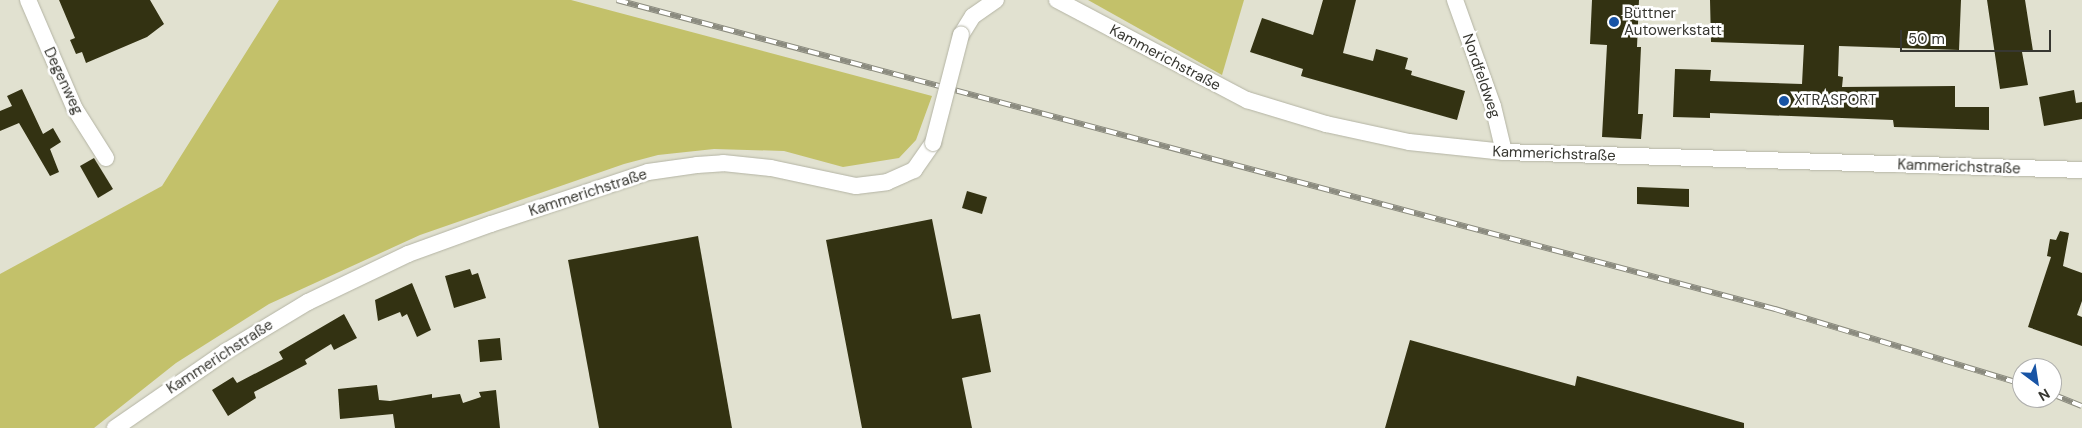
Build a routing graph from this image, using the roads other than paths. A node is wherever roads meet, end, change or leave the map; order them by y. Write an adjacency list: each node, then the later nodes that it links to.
1 (28, 0): 6 (street, Degenweg)
2 (996, 0): 8 (street, Kammerichstraße, bridge)
3 (1057, 0): 5 (street, Kammerichstraße)
4 (1455, 0): 5 (street, Nordfeldweg)
5 (1504, 152): 7 (street, Kammerichstraße)
6 (106, 158)
7 (2082, 170)
8 (115, 428)

